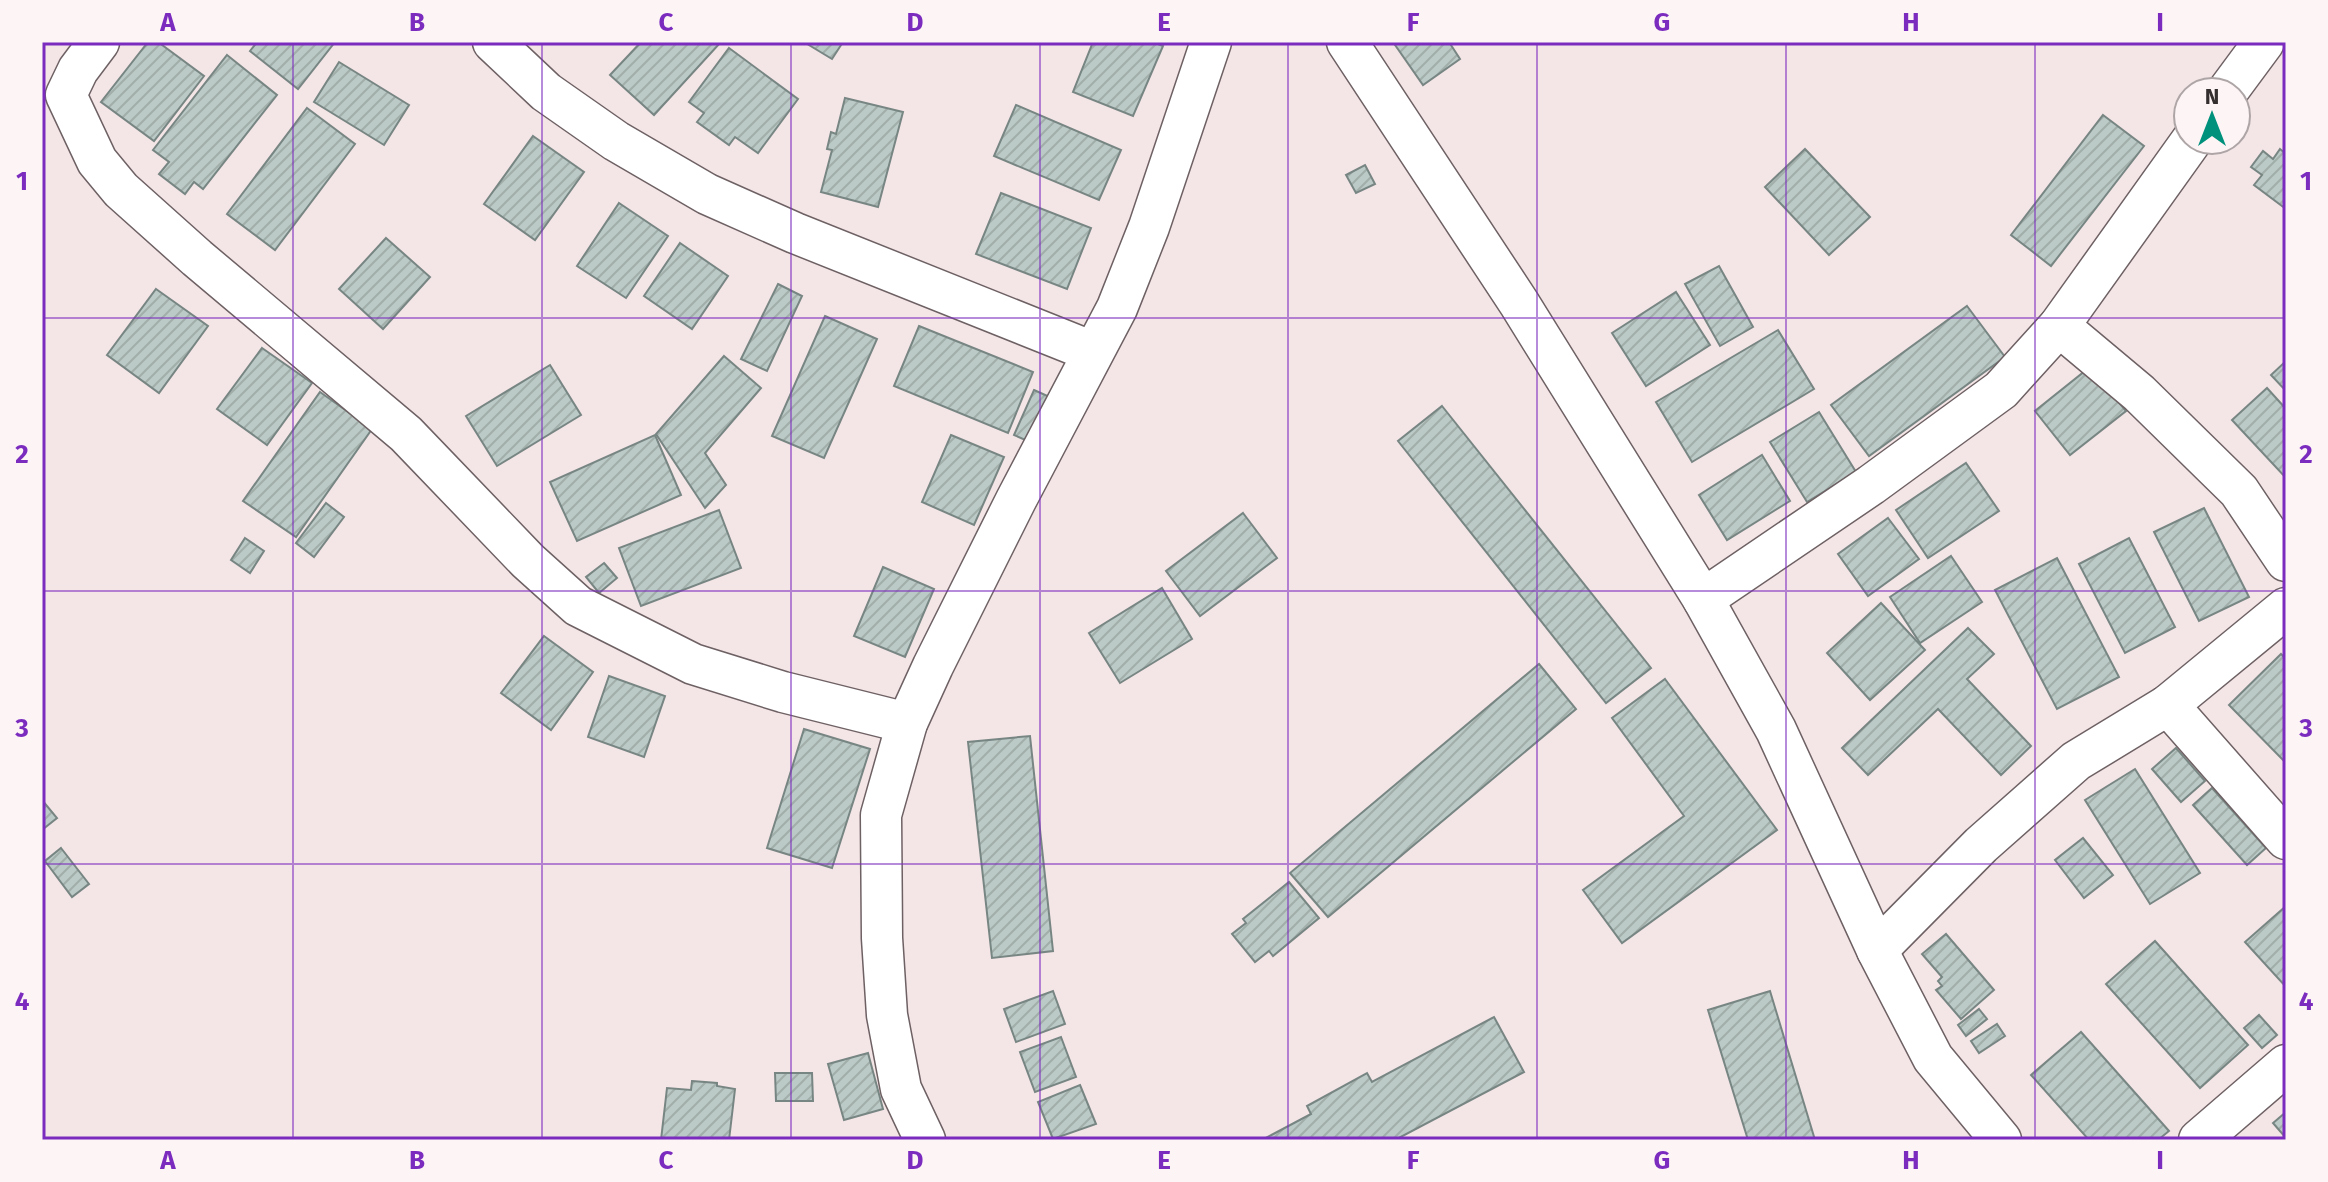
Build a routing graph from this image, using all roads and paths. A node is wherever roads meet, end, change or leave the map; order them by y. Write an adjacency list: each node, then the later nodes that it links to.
1 (99, 42): 14 (street)
2 (493, 42): 9 (street)
3 (1211, 42): 9 (street)
4 (1347, 42): 11 (street)
5 (2264, 42): 6 (street)
6 (2239, 76)
7 (2181, 156): 8 (street)
8 (2059, 326): 10 (street); 11 (street)
9 (1093, 352): 14 (street)
10 (2286, 561)
11 (1703, 599): 16 (street)
12 (2286, 608): 13 (street)
13 (2168, 705): 15 (street); 16 (street)
14 (907, 723): 18 (street)
15 (2286, 839)
16 (1877, 950): 19 (street)
17 (2286, 1065): 20 (street)
18 (925, 1140)
19 (2001, 1140)
20 (2199, 1140)

